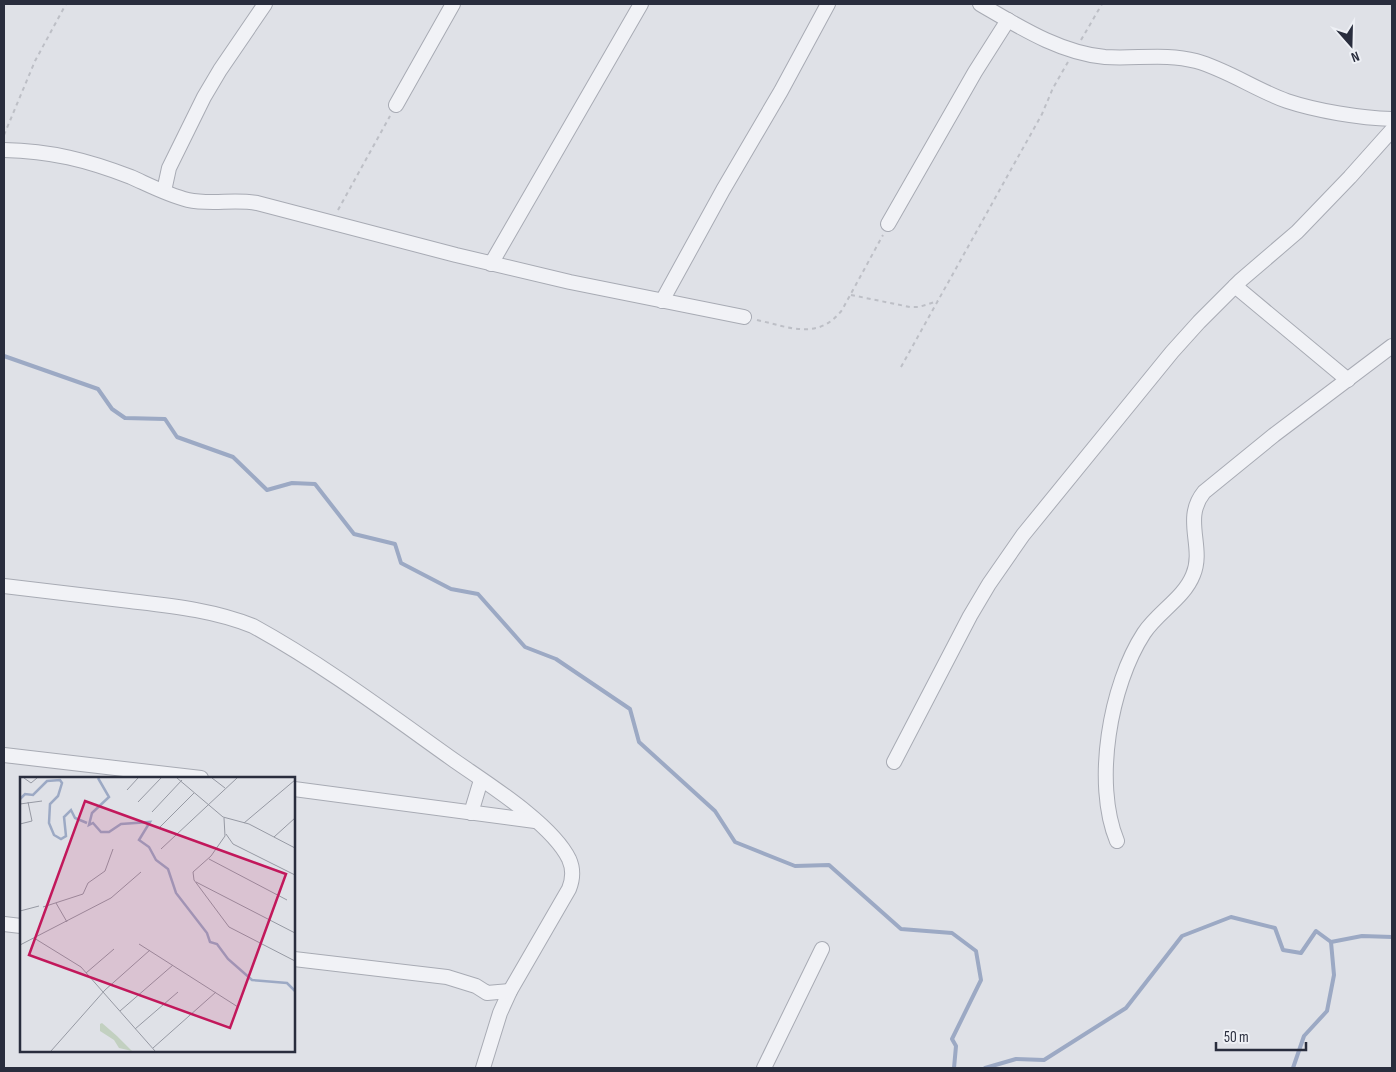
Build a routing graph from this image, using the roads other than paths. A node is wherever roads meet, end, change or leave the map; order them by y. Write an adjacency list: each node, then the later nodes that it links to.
1 (265, 4): 11 (street)
2 (453, 4): 7 (street)
3 (641, 4): 13 (street)
4 (828, 4): 15 (street)
5 (980, 4): 6 (street)
6 (1008, 20): 8 (street); 12 (street)
7 (396, 105)
8 (1392, 119)
9 (1392, 130): 14 (street)
10 (4, 150): 11 (street)
11 (164, 191): 13 (street)
12 (888, 224)
13 (491, 264): 15 (street)
14 (1235, 286): 18 (street); 21 (street)
15 (662, 301): 16 (street)
16 (744, 317)
17 (1392, 346): 18 (street)
18 (1348, 380): 27 (street)
19 (4, 586): 23 (street)
20 (4, 755): 22 (street)
21 (894, 762)
22 (191, 777)
23 (482, 780): 25 (street); 26 (street)
24 (295, 789): 25 (street)
25 (471, 813): 26 (street)
26 (536, 821): 32 (street)
27 (1117, 841)
28 (4, 924): 29 (street)
29 (20, 926)
30 (822, 949): 36 (street)
31 (295, 959): 33 (street)
32 (510, 991): 33 (street); 34 (street)
33 (487, 993): 34 (street)
34 (500, 1013): 35 (street)
35 (483, 1068)
36 (764, 1068)

